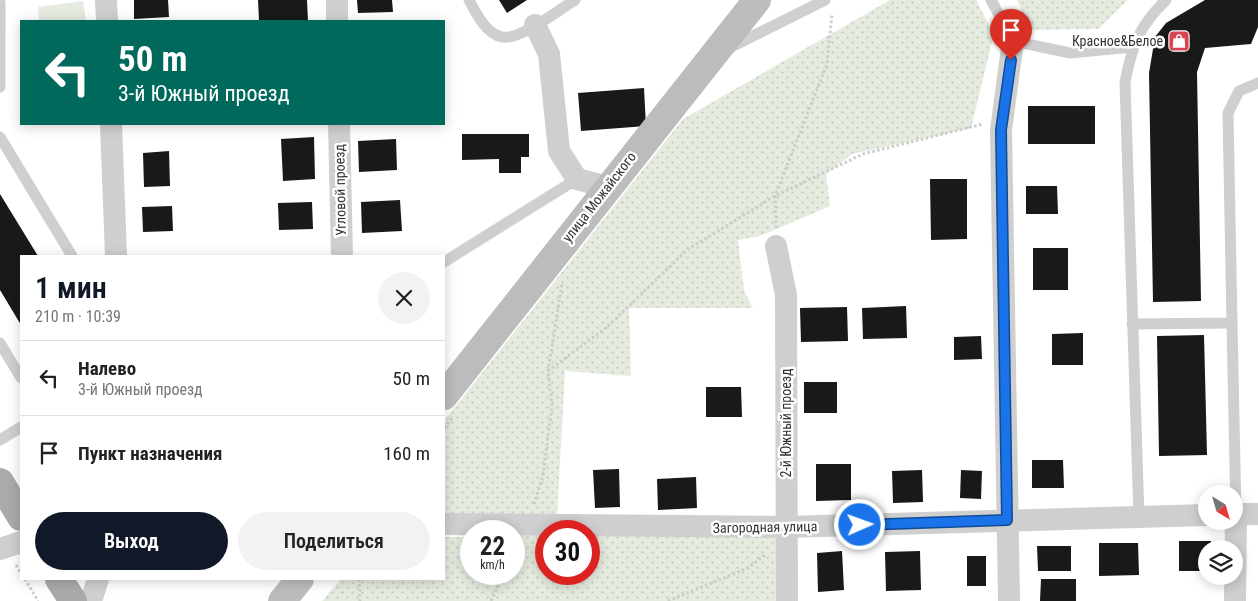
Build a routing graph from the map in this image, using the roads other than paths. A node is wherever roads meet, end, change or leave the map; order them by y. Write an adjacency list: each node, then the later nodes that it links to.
1 (106, 0): 10 (street)
2 (337, 0): 11 (street)
3 (469, 0): 12 (lane)
4 (575, 0): 12 (lane)
5 (757, 0): 15 (main road, улица Можайского)
6 (991, 0): 13 (lane)
7 (1166, 0): 14 (lane)
8 (0, 3): 17 (lane)
9 (828, 5): 15 (lane)
10 (106, 20)
11 (337, 20)
12 (535, 25): 21 (street)
13 (1013, 41): 14 (lane); 42 (street)
14 (1132, 47): 29 (lane)
15 (711, 56): 22 (main road, улица Можайского)
16 (1258, 84): 28 (lane)
17 (0, 87)
18 (111, 125): 25 (street)
19 (339, 125): 26 (street, Угловой проезд)
20 (0, 137): 24 (lane)
21 (578, 179): 22 (street); 27 (lane)
22 (607, 187): 32 (main road, улица Можайского)
23 (776, 246): 45 (street, 2-й Южный проезд)
24 (71, 255)
25 (116, 255)
26 (342, 255)
27 (445, 261)
28 (1232, 323): 29 (lane); 36 (lane)
29 (1132, 324): 41 (lane)
30 (0, 343): 31 (lane)
31 (20, 376)
32 (445, 395)
33 (20, 428): 34 (lane)
34 (0, 440)
35 (0, 482): 39 (main road)
36 (1235, 485)
37 (1243, 514): 38 (street)
38 (1258, 514)
39 (20, 515)
40 (1198, 515): 41 (street, Загородная улица)
41 (1139, 518): 42 (street, Загородная улица)
42 (1007, 520): 45 (street, Загородная улица); 55 (street)
43 (445, 524): 45 (street, Загородная улица)
44 (1235, 530): 56 (street)
45 (786, 534): 54 (street, 2-й Южный проезд)
46 (20, 542): 47 (street)
47 (0, 549)
48 (60, 580): 51 (main road)
49 (98, 580): 52 (street)
50 (299, 580): 53 (main road)
51 (73, 601)
52 (91, 601)
53 (282, 601)
54 (788, 601)
55 (1009, 601)
56 (1235, 601)

